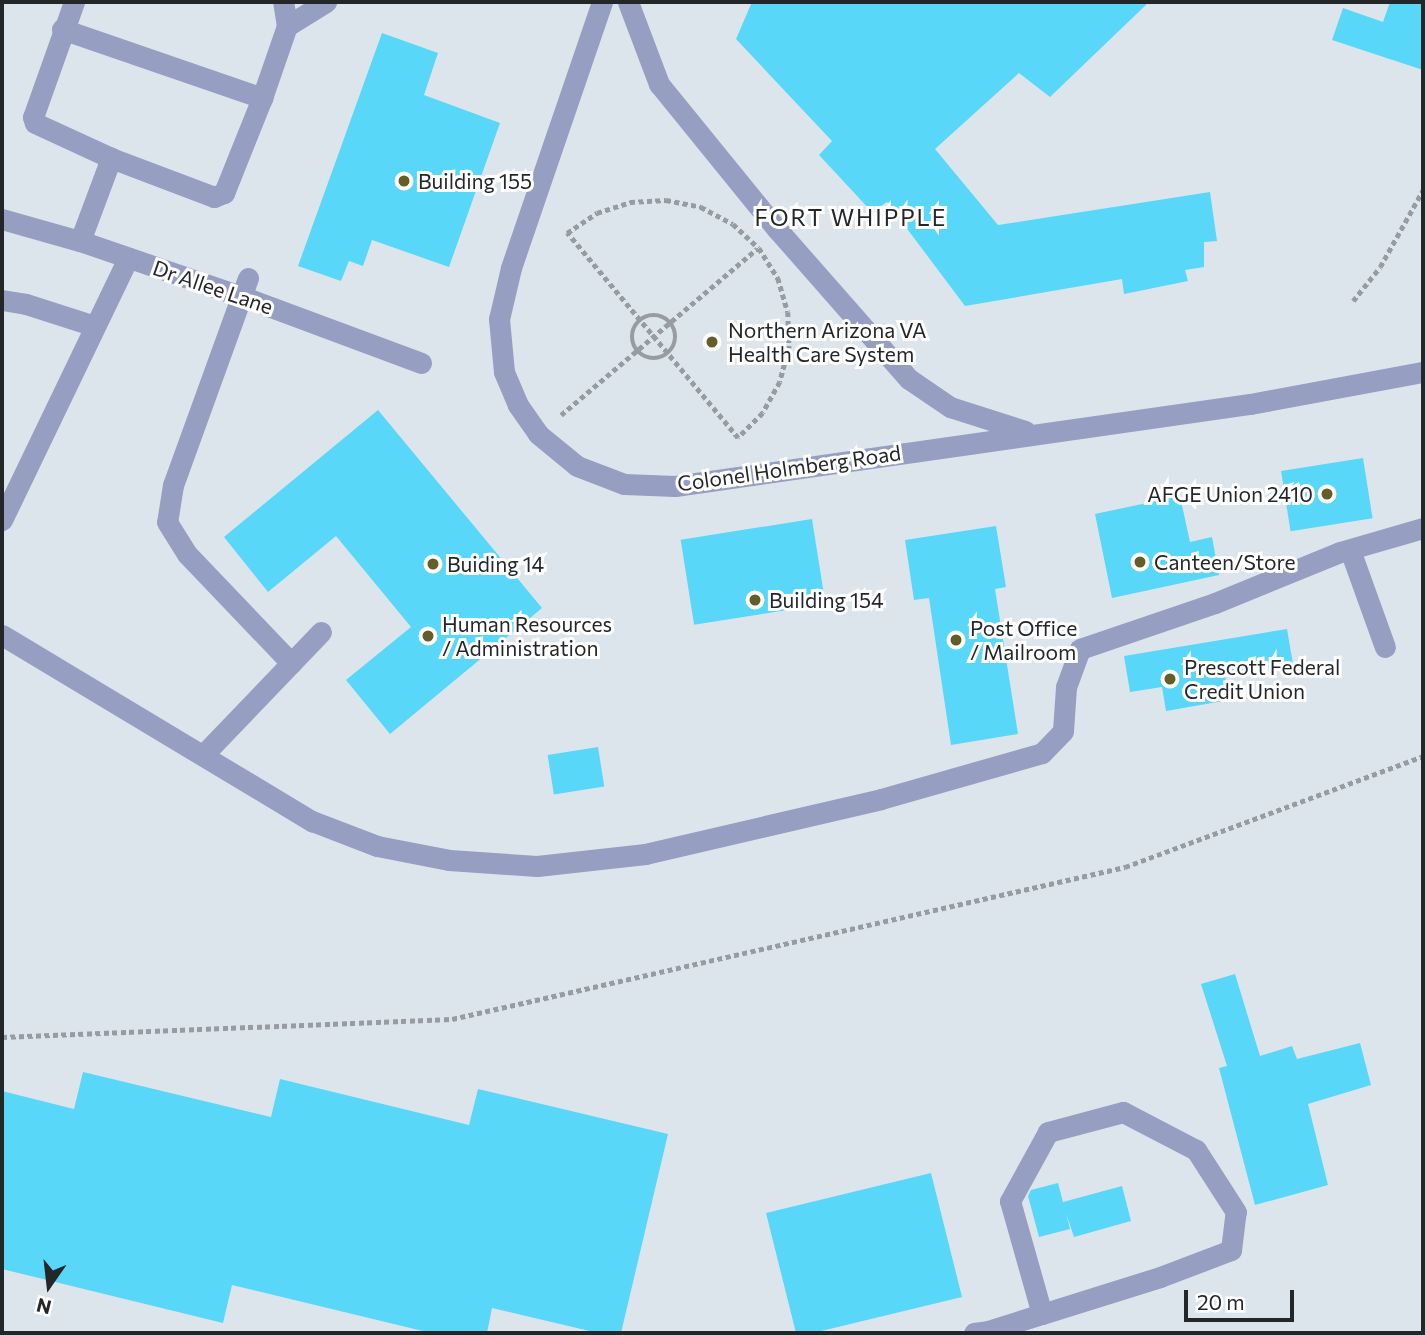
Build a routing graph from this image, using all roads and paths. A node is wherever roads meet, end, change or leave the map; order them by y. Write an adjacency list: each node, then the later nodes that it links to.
1 (74, 2): 7 (lane)
2 (283, 2): 6 (lane)
3 (326, 2): 6 (lane)
4 (602, 2): 27 (lane, Colonel Holmberg Road)
5 (628, 2): 27 (lane)
6 (287, 26): 8 (lane)
7 (62, 29): 8 (lane); 9 (lane)
8 (262, 98): 9 (lane)
9 (111, 158): 12 (lane)
10 (1423, 190): 17 (path)
11 (2, 219): 12 (lane, Dr Allee Lane)
12 (80, 241): 14 (lane, Dr Allee Lane)
13 (759, 248): 18 (path); 19 (path); 23 (path)
14 (128, 258): 15 (lane, Dr Allee Lane); 20 (lane)
15 (245, 287): 24 (lane, Dr Allee Lane); 34 (lane)
16 (2, 300): 20 (lane)
17 (1353, 301)
18 (639, 320): 19 (path); 21 (path); 22 (path)
19 (671, 323): 21 (path); 23 (path)
20 (95, 326): 28 (lane)
21 (652, 337): 22 (path); 23 (path)
22 (636, 350): 23 (path); 26 (path)
23 (667, 354)
24 (421, 363)
25 (1423, 372): 27 (lane, Colonel Holmberg Road)
26 (555, 420)
27 (1030, 433)
28 (2, 520)
29 (1423, 527): 30 (lane)
30 (1350, 550): 33 (lane); 35 (lane)
31 (321, 632): 34 (lane)
32 (2, 635): 35 (lane)
33 (1385, 647)
34 (291, 663): 35 (lane)
35 (204, 754)
36 (1423, 756): 37 (path)
37 (2, 1037)
38 (1042, 1314): 38 (lane); 39 (lane)
39 (974, 1333)

